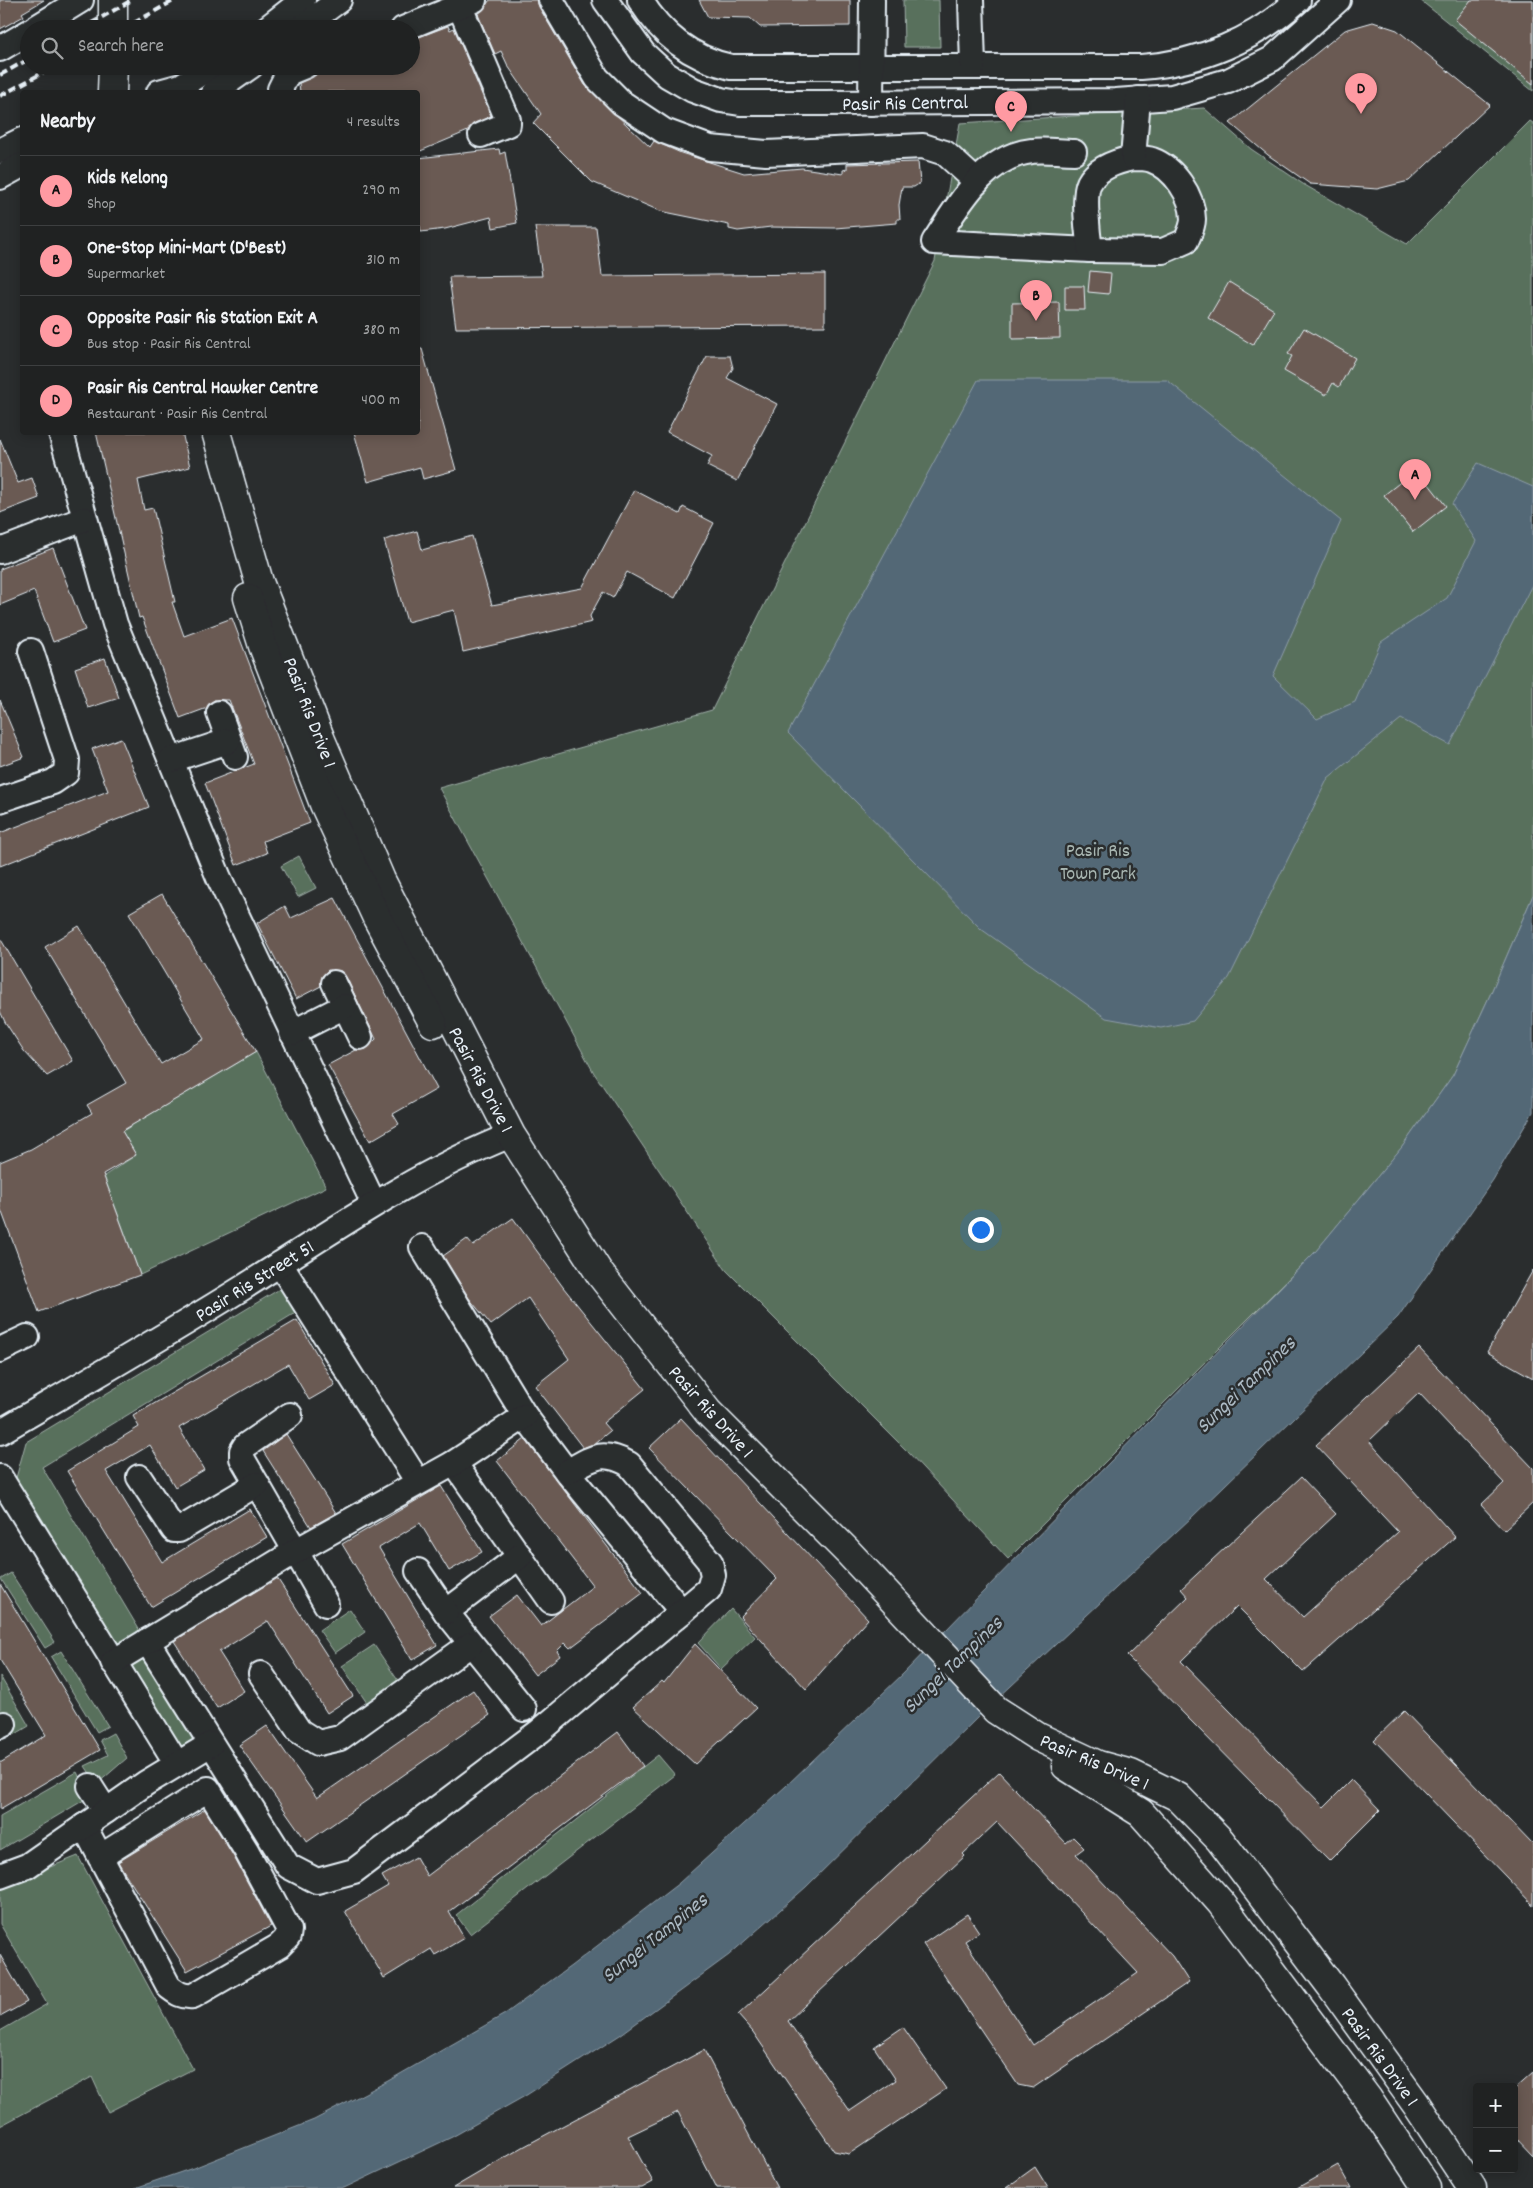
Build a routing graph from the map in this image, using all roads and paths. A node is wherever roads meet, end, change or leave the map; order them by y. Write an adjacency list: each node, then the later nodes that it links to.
1 (81, 0): 13 (street)
2 (113, 0): 14 (main road)
3 (303, 0): 15 (street)
4 (339, 0): 16 (street)
5 (551, 0): 37 (street)
6 (605, 0): 31 (street, Pasir Ris Central)
7 (640, 0): 20 (street, Pasir Ris Central)
8 (872, 0): 20 (street)
9 (971, 0): 21 (street)
10 (1298, 0): 21 (street, Pasir Ris Central)
11 (1338, 0): 30 (street, Pasir Ris Central)
12 (467, 3): 17 (street); 32 (street)
13 (49, 20)
14 (113, 20)
15 (277, 20)
16 (312, 20)
17 (420, 22)
18 (20, 37): 19 (street)
19 (0, 49)
20 (871, 66): 21 (street, Pasir Ris Central); 31 (street)
21 (973, 66)
22 (113, 75): 26 (main road)
23 (198, 75): 27 (street)
24 (238, 75): 28 (street)
25 (287, 75): 29 (street)
26 (112, 90)
27 (166, 90)
28 (217, 90)
29 (280, 90)
30 (1138, 100): 31 (street, Pasir Ris Central); 35 (street)
31 (871, 103)
32 (481, 135)
33 (20, 143): 36 (street)
34 (1074, 152): 37 (street)
35 (1133, 158): 38 (street); 38 (street)
36 (6, 161)
37 (977, 182): 38 (street)
38 (1090, 250)
39 (62, 435): 42 (street)
40 (202, 435): 52 (main road, Pasir Ris Drive 1)
41 (217, 435): 52 (main road, Pasir Ris Drive 1)
42 (84, 519): 43 (street); 46 (street)
43 (0, 551)
44 (31, 651): 47 (street)
45 (219, 713): 46 (street)
46 (171, 760): 50 (street)
47 (0, 800)
48 (334, 983): 49 (street)
49 (345, 1006): 50 (street); 51 (street)
50 (292, 1033): 53 (street)
51 (360, 1037)
52 (503, 1138): 53 (street, Pasir Ris Street 51); 79 (main road, Pasir Ris Drive 1)
53 (374, 1204): 55 (street, Pasir Ris Street 51)
54 (422, 1247): 59 (street)
55 (280, 1264): 60 (street, Pasir Ris Street 51); 65 (street)
56 (27, 1337): 57 (street)
57 (0, 1350)
58 (290, 1415): 66 (street)
59 (525, 1416): 61 (street); 62 (street)
60 (0, 1432)
61 (454, 1463): 65 (street); 68 (street)
62 (567, 1472): 73 (street); 73 (street)
63 (0, 1477): 76 (street)
64 (139, 1478): 66 (street)
65 (418, 1482): 67 (street)
66 (256, 1484): 67 (street)
67 (296, 1551): 71 (street); 74 (street)
68 (520, 1556): 70 (street); 72 (street)
69 (418, 1571): 72 (street)
70 (551, 1601)
71 (326, 1604)
72 (446, 1612): 75 (street)
73 (682, 1612): 80 (street)
74 (147, 1641): 76 (street); 80 (street)
75 (471, 1644): 77 (street); 78 (street)
76 (113, 1662): 81 (street)
77 (261, 1674)
78 (524, 1709)
79 (992, 1714): 87 (main road, Pasir Ris Drive 1); 88 (main road, Pasir Ris Drive 1)
80 (211, 1744): 81 (street)
81 (177, 1764): 83 (street)
82 (90, 1786): 83 (street)
83 (106, 1811): 84 (street)
84 (84, 1826): 85 (street); 86 (street)
85 (100, 1857): 85 (street)
86 (0, 1876)
87 (1427, 2188)
88 (1472, 2188)

